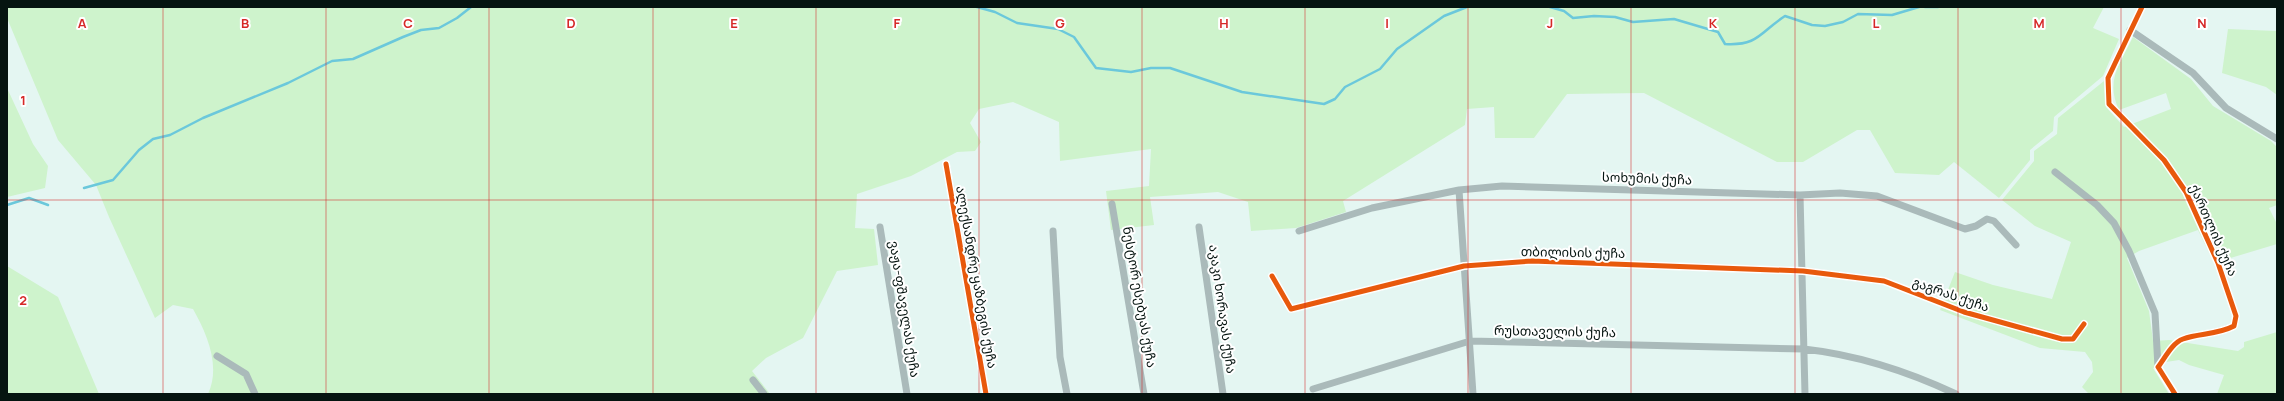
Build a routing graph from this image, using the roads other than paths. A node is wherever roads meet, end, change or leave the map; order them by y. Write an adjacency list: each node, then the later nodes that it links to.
1 (2142, 7): 2 (street, ქართლის ქუჩა)
2 (2130, 30): 3 (street); 21 (street, ქართლის ქუჩა)
3 (2277, 139)
4 (946, 164): 27 (street, ალექსანდრე ყაზბეგის ქუჩა)
5 (2055, 172): 21 (street)
6 (1459, 190): 7 (street, სოხუმის ქუჩა); 12 (street, სოხუმის ქუჩა); 14 (street)
7 (1800, 195): 13 (street, სოხუმის ქუჩა); 15 (street)
8 (1112, 204): 29 (street, ნესტორ ესებუას ქუჩა)
9 (880, 227): 26 (street, ვაჟა-ფშაველას ქუჩა)
10 (1200, 227): 30 (street, აკაკი ხორავას ქუჩა)
11 (1053, 231): 28 (street)
12 (1299, 231)
13 (2016, 245)
14 (1464, 266): 15 (street, თბილისის ქუჩა); 16 (street, თბილისის ქუჩა); 18 (street)
15 (1803, 271): 17 (street, გაგრას ქუჩა); 19 (street)
16 (1272, 276)
17 (2084, 324)
18 (1470, 341): 19 (street, რუსთაველის ქუჩა); 23 (street, რუსთაველის ქუჩა); 31 (street)
19 (1804, 349): 32 (street); 33 (street, რუსთაველის ქუჩა)
20 (217, 356): 24 (street)
21 (2158, 367): 34 (street)
22 (753, 380): 25 (street)
23 (1314, 389)
24 (255, 394)
25 (764, 394)
26 (908, 394)
27 (986, 394)
28 (1066, 394)
29 (1144, 394)
30 (1223, 394)
31 (1473, 394)
32 (1806, 394)
33 (1956, 394)
34 (2175, 394)

